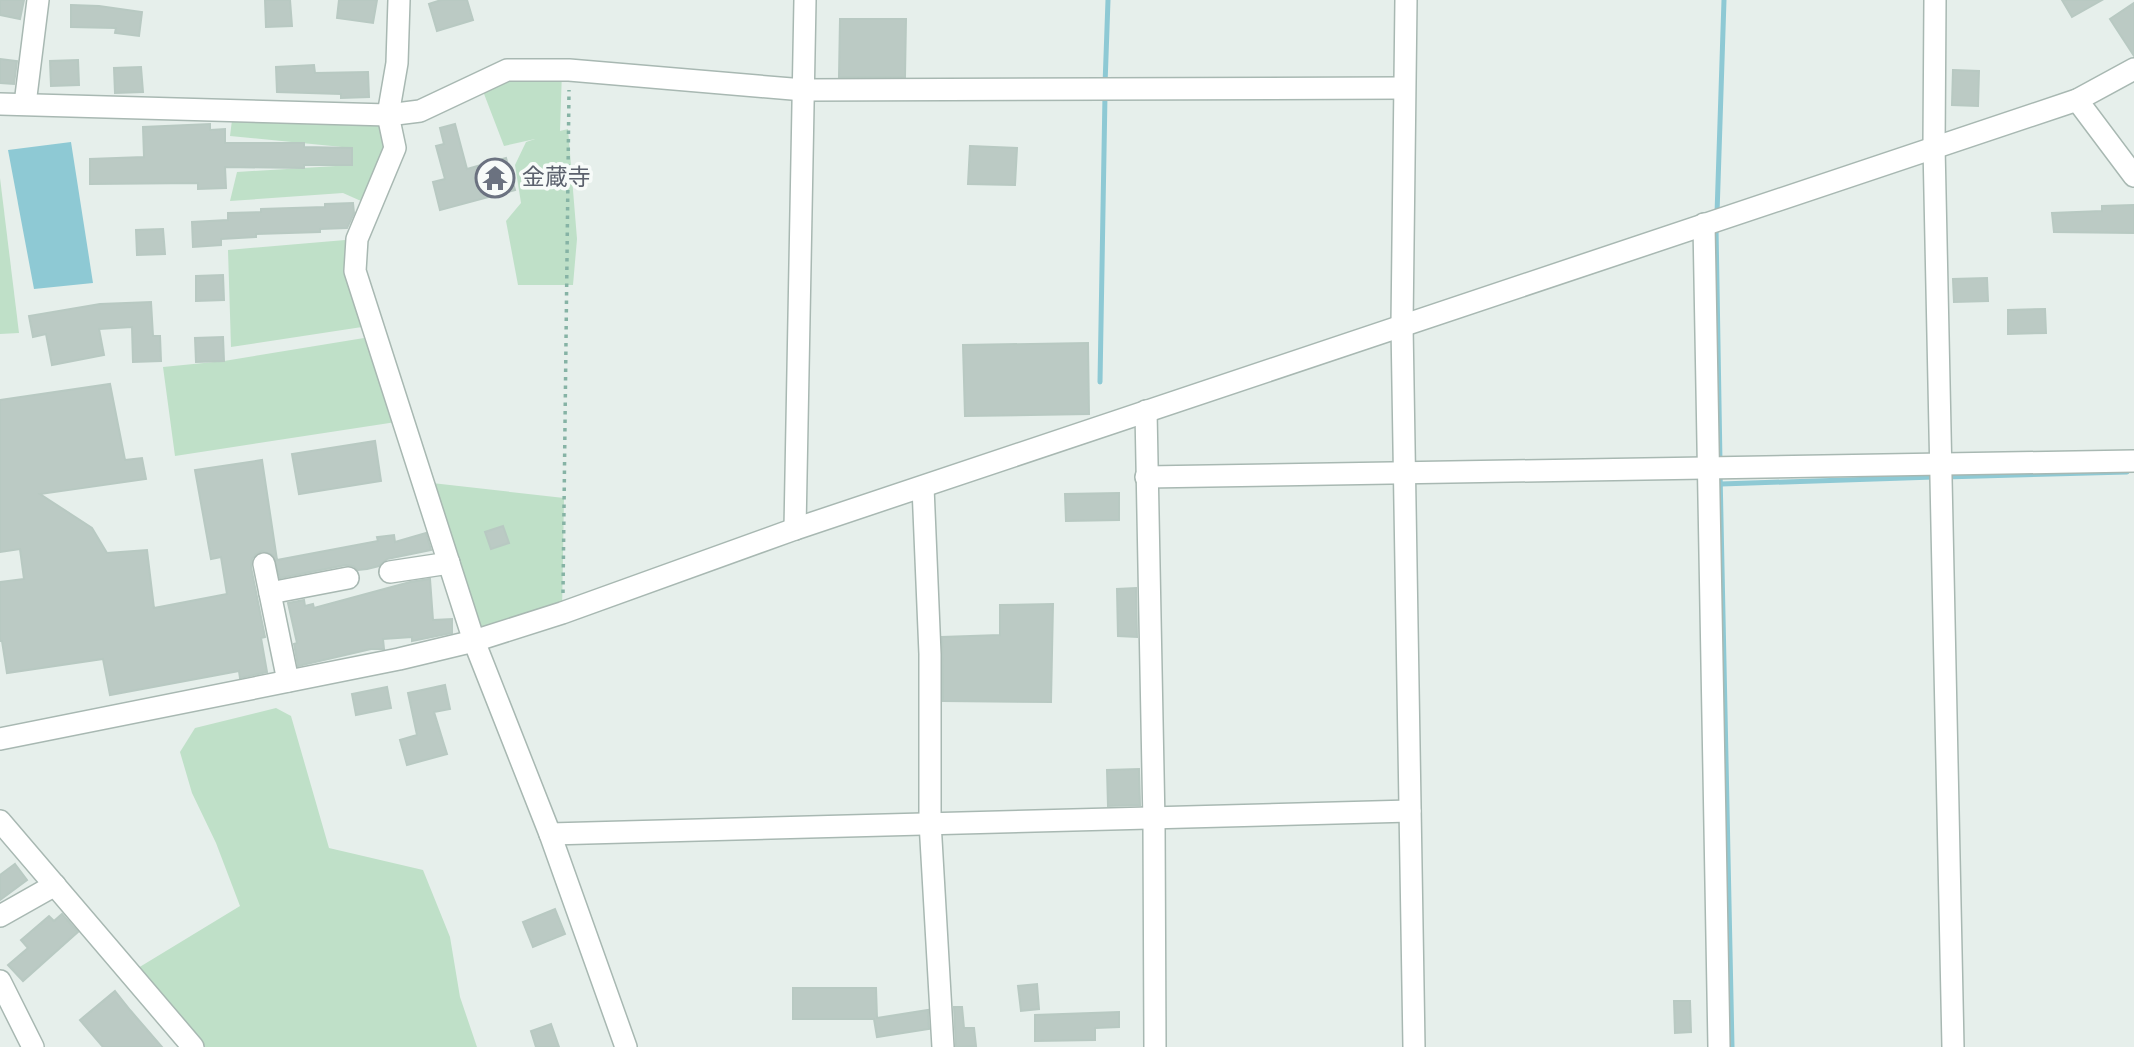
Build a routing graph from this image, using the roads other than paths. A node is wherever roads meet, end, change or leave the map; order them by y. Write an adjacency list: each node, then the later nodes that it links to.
1 (38, 0): 11 (street)
2 (399, 0): 12 (street)
3 (806, 0): 8 (street)
4 (1406, 0): 7 (street)
5 (1935, 0): 13 (street)
6 (2134, 68): 9 (street)
7 (1404, 88): 8 (street); 16 (street)
8 (804, 90): 12 (street); 24 (street)
9 (2077, 100): 13 (street); 14 (street)
10 (0, 104): 11 (street)
11 (25, 104): 12 (street)
12 (388, 114): 25 (street)
13 (1934, 146): 15 (street); 19 (street)
14 (2134, 176)
15 (1704, 224): 16 (street); 20 (street)
16 (1402, 326): 17 (street); 21 (street)
17 (1146, 411): 22 (street); 23 (street)
18 (2134, 461): 19 (street)
19 (1941, 465): 20 (street); 48 (street)
20 (1707, 468): 21 (street); 47 (street)
21 (1406, 471): 22 (street); 33 (street)
22 (1146, 477): 34 (street)
23 (923, 487): 24 (street); 36 (street)
24 (795, 528): 30 (street)
25 (449, 563): 27 (street); 30 (street)
26 (264, 564): 29 (street)
27 (390, 572)
28 (348, 578): 29 (street)
29 (270, 593): 31 (street)
30 (474, 641): 31 (street); 37 (street)
31 (288, 681): 32 (street)
32 (0, 739)
33 (1410, 811): 34 (street); 46 (street)
34 (1154, 817): 36 (street); 45 (street)
35 (0, 821): 38 (street)
36 (930, 822): 37 (street); 44 (street)
37 (550, 834): 43 (street)
38 (55, 885): 39 (street); 42 (street)
39 (0, 916)
40 (0, 981): 41 (street)
41 (33, 1047)
42 (194, 1047)
43 (626, 1047)
44 (943, 1047)
45 (1155, 1047)
46 (1414, 1047)
47 (1719, 1047)
48 (1953, 1047)

